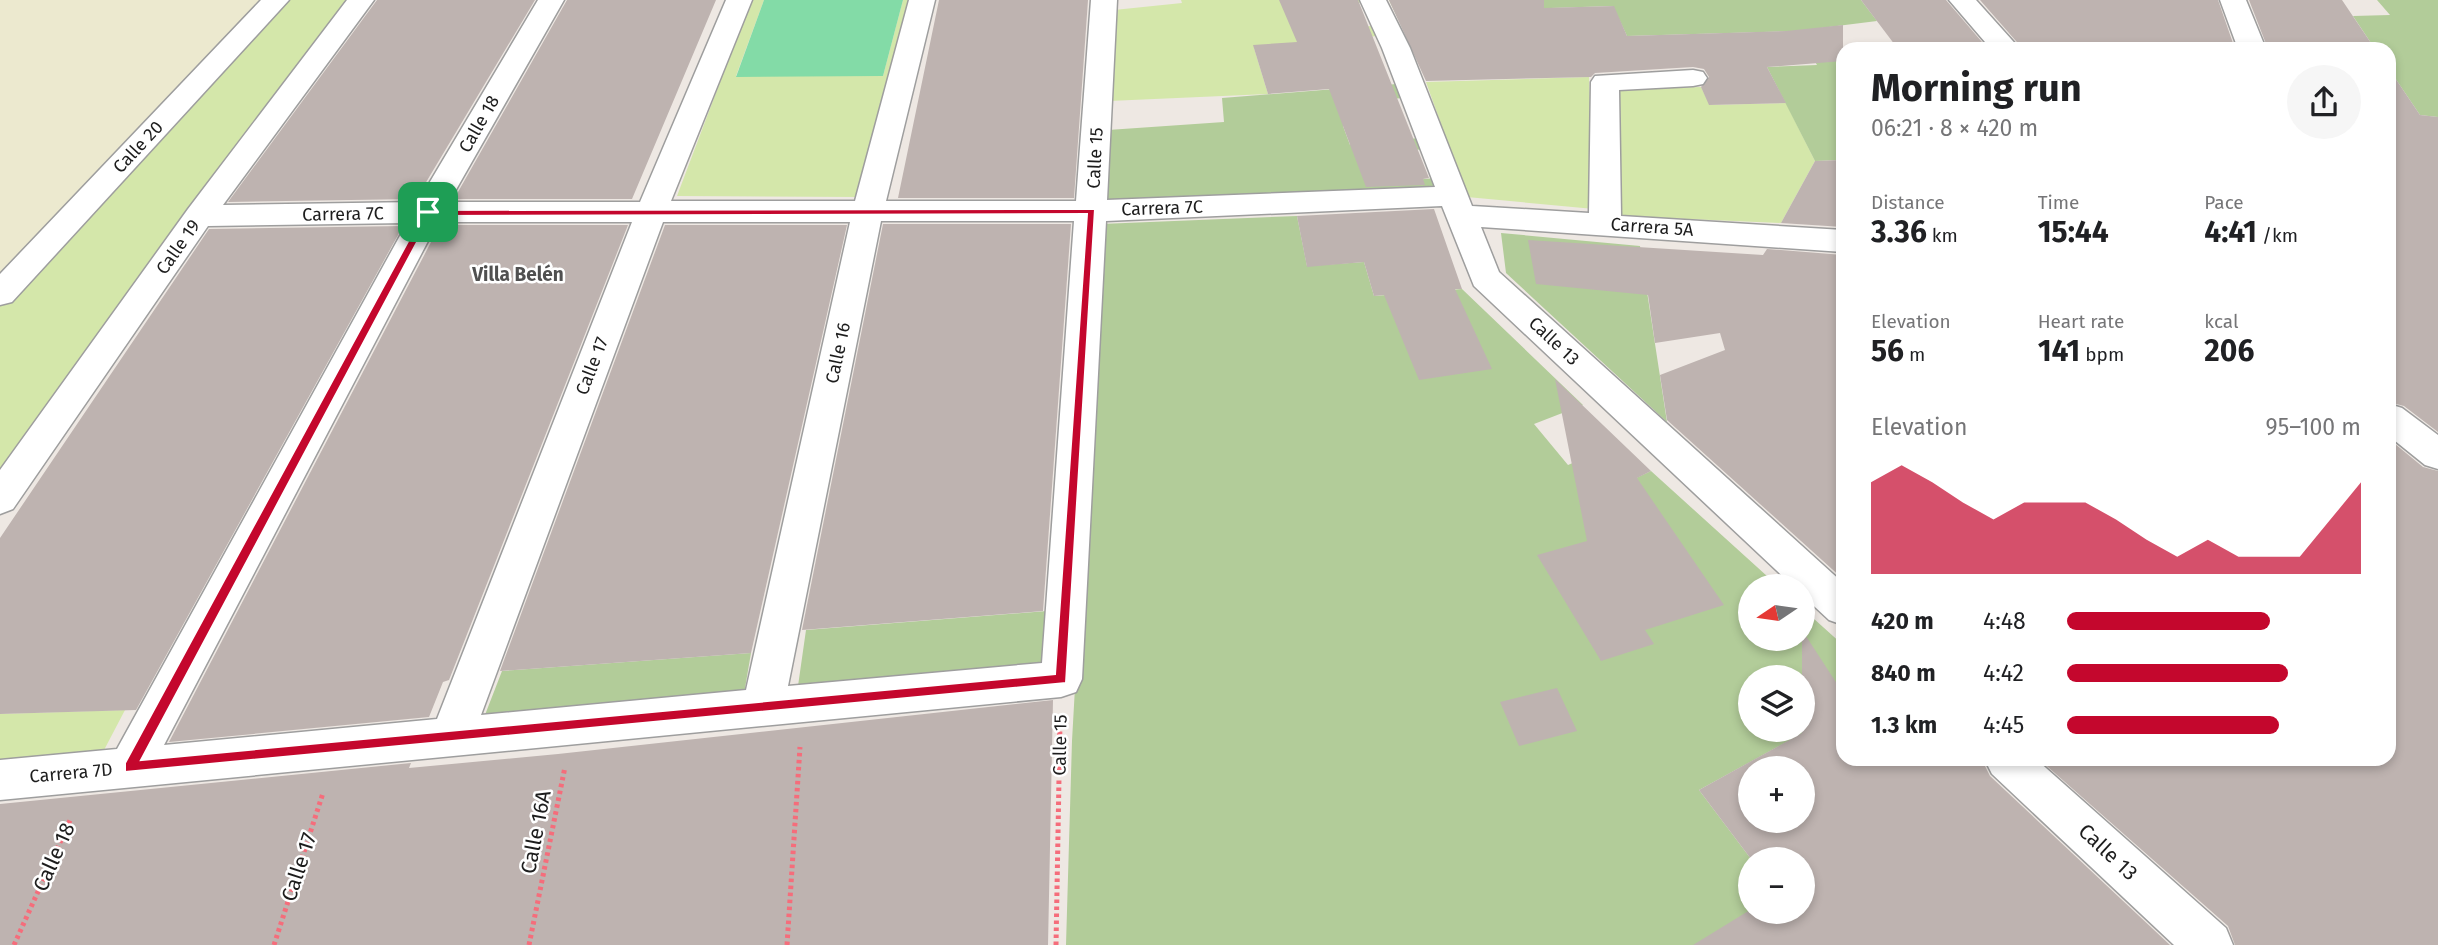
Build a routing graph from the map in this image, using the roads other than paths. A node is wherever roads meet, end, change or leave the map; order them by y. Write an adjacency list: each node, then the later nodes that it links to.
1 (276, 0): 21 (street, Calle 20)
2 (361, 0): 18 (street, Calle 19)
3 (551, 0): 16 (street, Calle 18)
4 (739, 0): 17 (street, Calle 17)
5 (922, 0): 14 (street, Calle 16)
6 (1104, 0): 15 (street, Calle 15)
7 (1373, 0): 13 (street, Calle 13)
8 (1962, 0): 10 (street)
9 (2233, 0): 11 (street)
10 (2000, 42)
11 (2249, 42)
12 (1693, 78): 19 (street)
13 (1457, 205): 15 (street, Carrera 7C); 19 (street, Carrera 5A); 25 (street, Calle 13)
14 (868, 211): 15 (street, Carrera 7C); 17 (street, Carrera 7C); 27 (street, Calle 16)
15 (1092, 211): 26 (street, Calle 15)
16 (428, 212): 17 (street, Carrera 7C); 18 (street, Carrera 7C); 30 (street, Calle 18)
17 (651, 212): 28 (street, Calle 17)
18 (199, 216): 24 (street, Calle 19)
19 (1605, 223): 20 (street, Carrera 5A)
20 (1836, 240)
21 (0, 294)
22 (2396, 422): 23 (street)
23 (2438, 455)
24 (0, 499)
25 (1836, 602)
26 (1061, 679): 27 (street, Carrera 7D)
27 (782, 707): 28 (street, Carrera 7D)
28 (452, 736): 30 (street, Carrera 7D)
29 (2014, 766): 32 (street, Calle 13)
30 (112, 768): 31 (street, Carrera 7D)
31 (0, 780)
32 (2209, 945)

